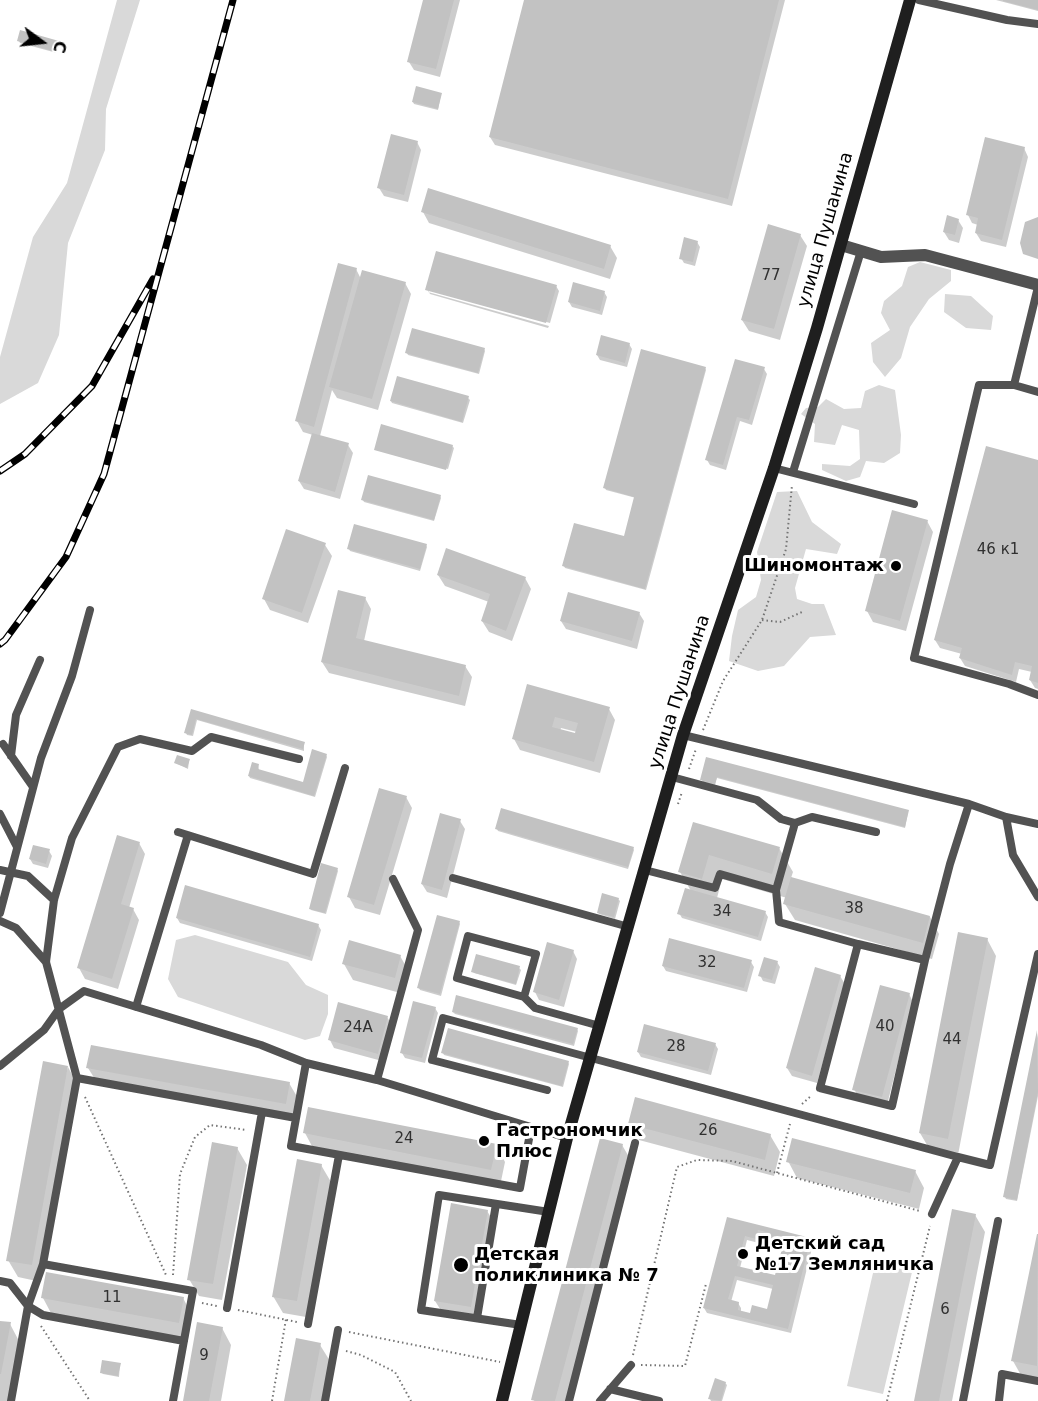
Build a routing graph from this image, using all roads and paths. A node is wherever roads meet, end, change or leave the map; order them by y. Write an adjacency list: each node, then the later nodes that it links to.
1 (910, 0): 4 (street, улица Пушанина)
2 (920, 0): 3 (lane)
3 (1038, 24)
4 (841, 245): 5 (street); 9 (street, улица Пушанина)
5 (861, 251): 6 (street); 10 (lane)
6 (1038, 286): 7 (lane)
7 (1014, 385): 8 (lane); 16 (lane)
8 (1038, 392)
9 (774, 468): 10 (lane); 17 (street, улица Пушанина)
10 (793, 472): 11 (lane); 14 (path)
11 (914, 504)
12 (90, 610): 25 (lane)
13 (802, 612): 14 (path)
14 (762, 620): 18 (path)
15 (40, 660): 20 (lane)
16 (1038, 695)
17 (683, 735): 18 (lane); 23 (street, улица Пушанина)
18 (699, 739): 24 (path); 26 (lane)
19 (3, 744): 20 (lane)
20 (11, 756): 25 (lane)
21 (299, 759): 43 (lane)
22 (345, 768): 34 (lane)
23 (672, 777): 24 (lane); 37 (street, улица Пушанина)
24 (685, 781): 27 (path); 30 (lane)
25 (33, 787): 35 (lane)
26 (969, 804): 29 (lane); 49 (lane)
27 (676, 812)
28 (0, 814): 35 (lane)
29 (1006, 817): 31 (lane); 42 (lane)
30 (795, 823): 33 (lane); 41 (lane)
31 (1038, 824)
32 (178, 832): 34 (lane)
33 (876, 832)
34 (188, 835): 53 (lane)
35 (17, 847): 38 (lane)
36 (0, 870): 38 (lane)
37 (645, 870): 41 (lane); 46 (street, улица Пушанина)
38 (10, 872): 43 (lane); 44 (lane)
39 (453, 878): 46 (lane)
40 (393, 879): 60 (lane)
41 (776, 891): 47 (lane)
42 (1038, 895)
43 (54, 900): 50 (lane)
44 (0, 913)
45 (0, 921): 50 (lane)
46 (629, 927): 55 (street, улица Пушанина)
47 (858, 944): 49 (lane); 61 (lane)
48 (1038, 954): 51 (lane)
49 (925, 960): 61 (lane)
50 (46, 962): 54 (lane)
51 (1036, 980): 71 (lane)
52 (524, 998): 52 (lane); 55 (lane)
53 (136, 1007): 54 (lane); 57 (lane)
54 (60, 1009): 58 (lane); 59 (lane)
55 (600, 1026): 56 (street, улица Пушанина)
56 (591, 1056): 62 (lane); 64 (lane); 68 (street, улица Пушанина)
57 (306, 1063): 60 (lane); 65 (lane)
58 (0, 1066)
59 (77, 1078): 63 (lane); 77 (lane); 80 (path)
60 (377, 1080): 66 (lane)
61 (820, 1088): 64 (path)
62 (547, 1090)
63 (262, 1112): 65 (lane); 67 (lane)
64 (793, 1113): 71 (lane); 72 (path)
65 (296, 1118): 70 (lane)
66 (531, 1128): 68 (lane); 70 (lane)
67 (259, 1131): 80 (path); 83 (lane)
68 (567, 1138): 74 (street, улица Пушанина)
69 (635, 1143): 103 (lane)
70 (339, 1155): 86 (lane)
71 (958, 1157): 75 (lane)
72 (777, 1173): 75 (path); 93 (path)
73 (496, 1204): 74 (lane); 84 (lane); 84 (lane)
74 (549, 1212): 88 (street, улица Пушанина)
75 (932, 1214): 106 (path)
76 (998, 1221): 107 (lane)
77 (43, 1264): 80 (lane); 82 (lane)
78 (0, 1281): 82 (lane)
79 (706, 1284): 93 (path)
80 (172, 1287): 81 (lane)
81 (192, 1301): 83 (path); 90 (lane)
82 (28, 1306): 90 (lane); 96 (lane)
83 (227, 1308): 85 (path)
84 (477, 1318): 88 (lane)
85 (286, 1320): 86 (path); 99 (path)
86 (308, 1324)
87 (40, 1325): 97 (path)
88 (521, 1325): 92 (street, улица Пушанина)
89 (338, 1330): 91 (lane); 92 (path)
90 (184, 1341): 98 (lane)
91 (335, 1347): 100 (lane); 101 (path)
92 (511, 1365): 102 (street, улица Пушанина)
93 (631, 1365): 95 (lane)
94 (1038, 1381): 108 (lane)
95 (610, 1389): 104 (lane); 105 (lane)
96 (11, 1401)
97 (90, 1401)
98 (173, 1401)
99 (272, 1401)
100 (326, 1401)
101 (411, 1401)
102 (502, 1401)
103 (569, 1401)
104 (600, 1401)
105 (659, 1401)
106 (887, 1401)
107 (963, 1401)
108 (999, 1401)

